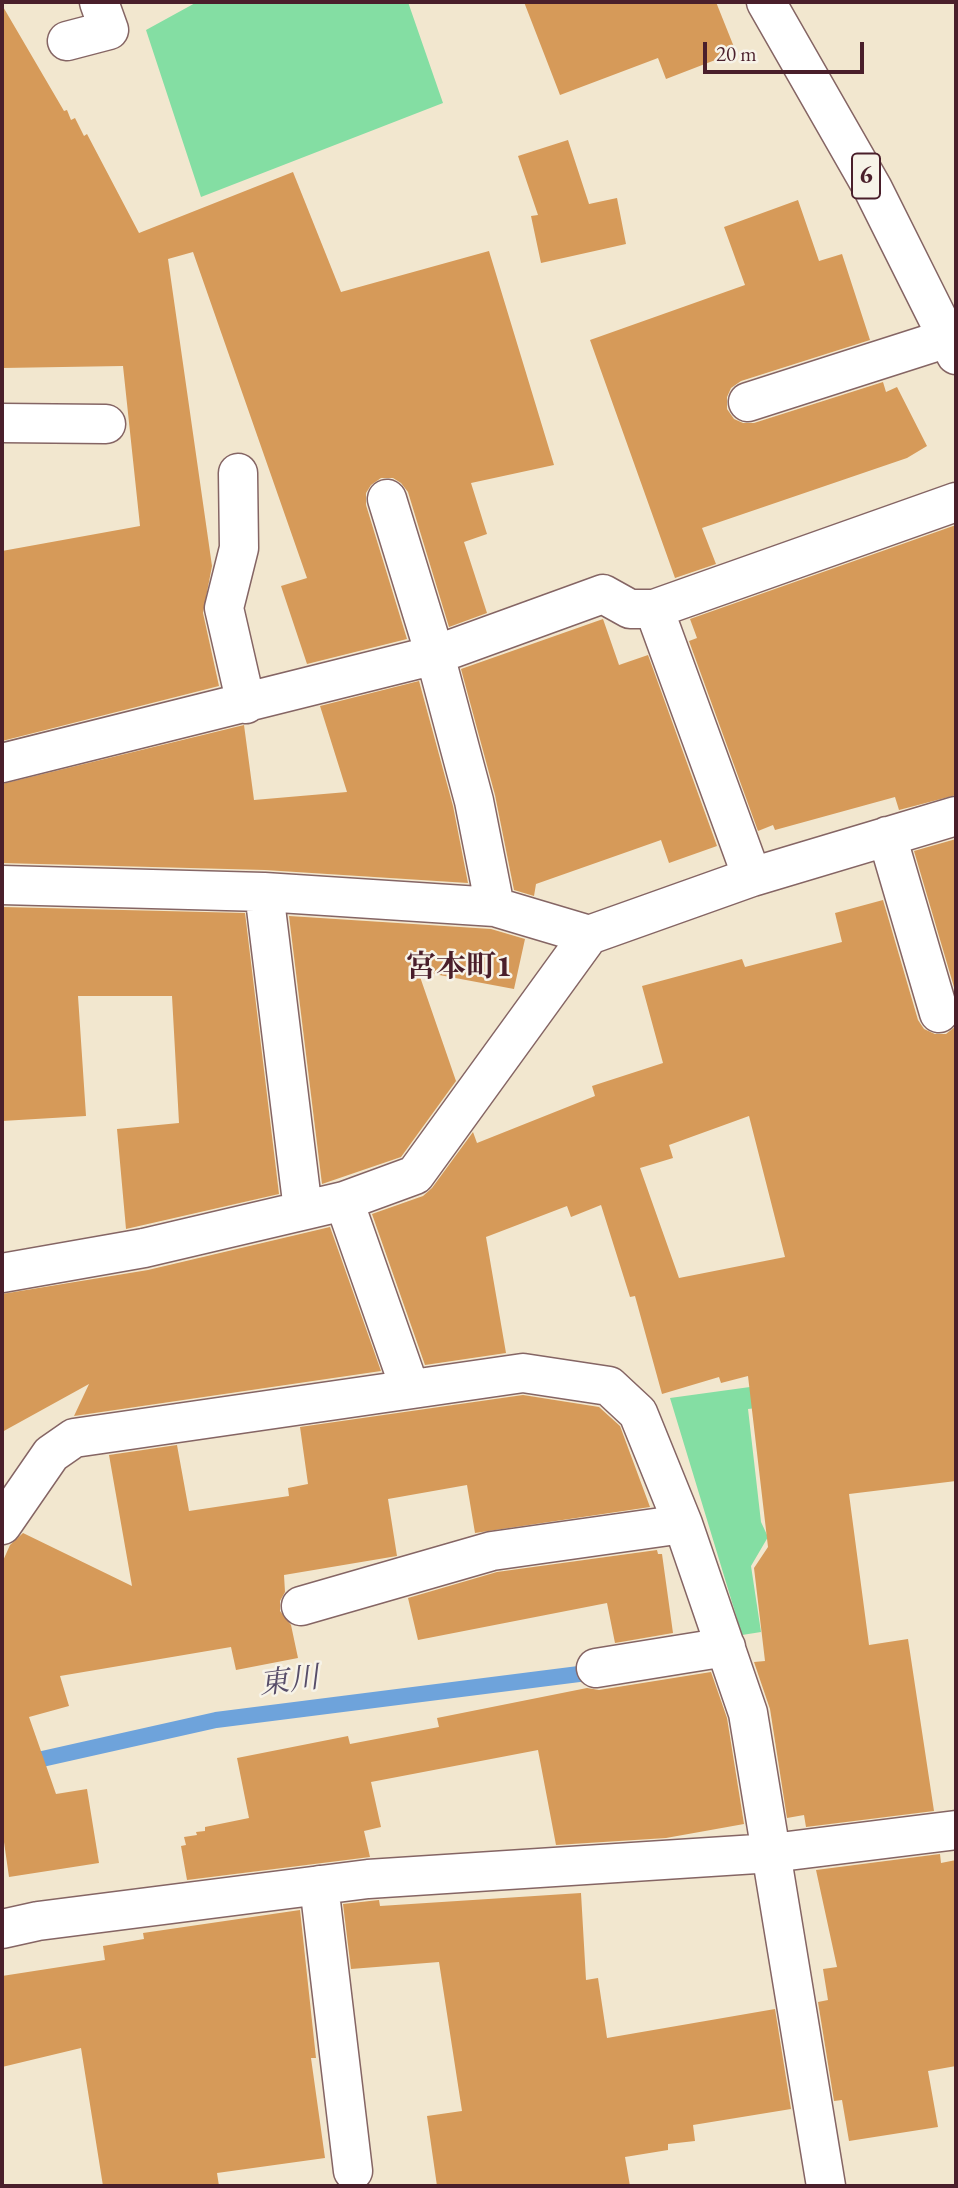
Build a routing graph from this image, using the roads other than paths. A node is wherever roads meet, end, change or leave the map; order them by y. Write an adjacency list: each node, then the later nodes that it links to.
1 (99, 2): 3 (street)
2 (766, 2): 4 (street, 6)
3 (67, 41)
4 (952, 346): 5 (street)
5 (748, 402)
6 (2, 423): 7 (street)
7 (106, 424)
8 (238, 473): 13 (street)
9 (387, 499): 12 (street)
10 (956, 502): 11 (street)
11 (654, 609): 12 (street); 17 (street)
12 (435, 655): 13 (street); 20 (street)
13 (246, 704): 14 (street)
14 (2, 763)
15 (956, 816): 16 (street)
16 (887, 836): 17 (street); 22 (street)
17 (752, 877): 21 (street)
18 (2, 885): 19 (street)
19 (264, 892): 20 (street); 24 (street)
20 (495, 907): 21 (street)
21 (589, 935): 23 (street)
22 (939, 1013)
23 (344, 1201): 24 (street); 26 (street)
24 (303, 1210): 25 (street)
25 (2, 1273)
26 (410, 1389): 27 (street); 28 (street)
27 (683, 1524): 29 (street); 30 (street)
28 (2, 1525)
29 (301, 1606)
30 (728, 1651): 31 (street); 33 (street)
31 (596, 1668)
32 (956, 1830): 33 (street)
33 (772, 1853): 34 (street); 37 (street)
34 (319, 1885): 35 (street); 36 (street)
35 (2, 1928)
36 (353, 2171)
37 (826, 2186)

